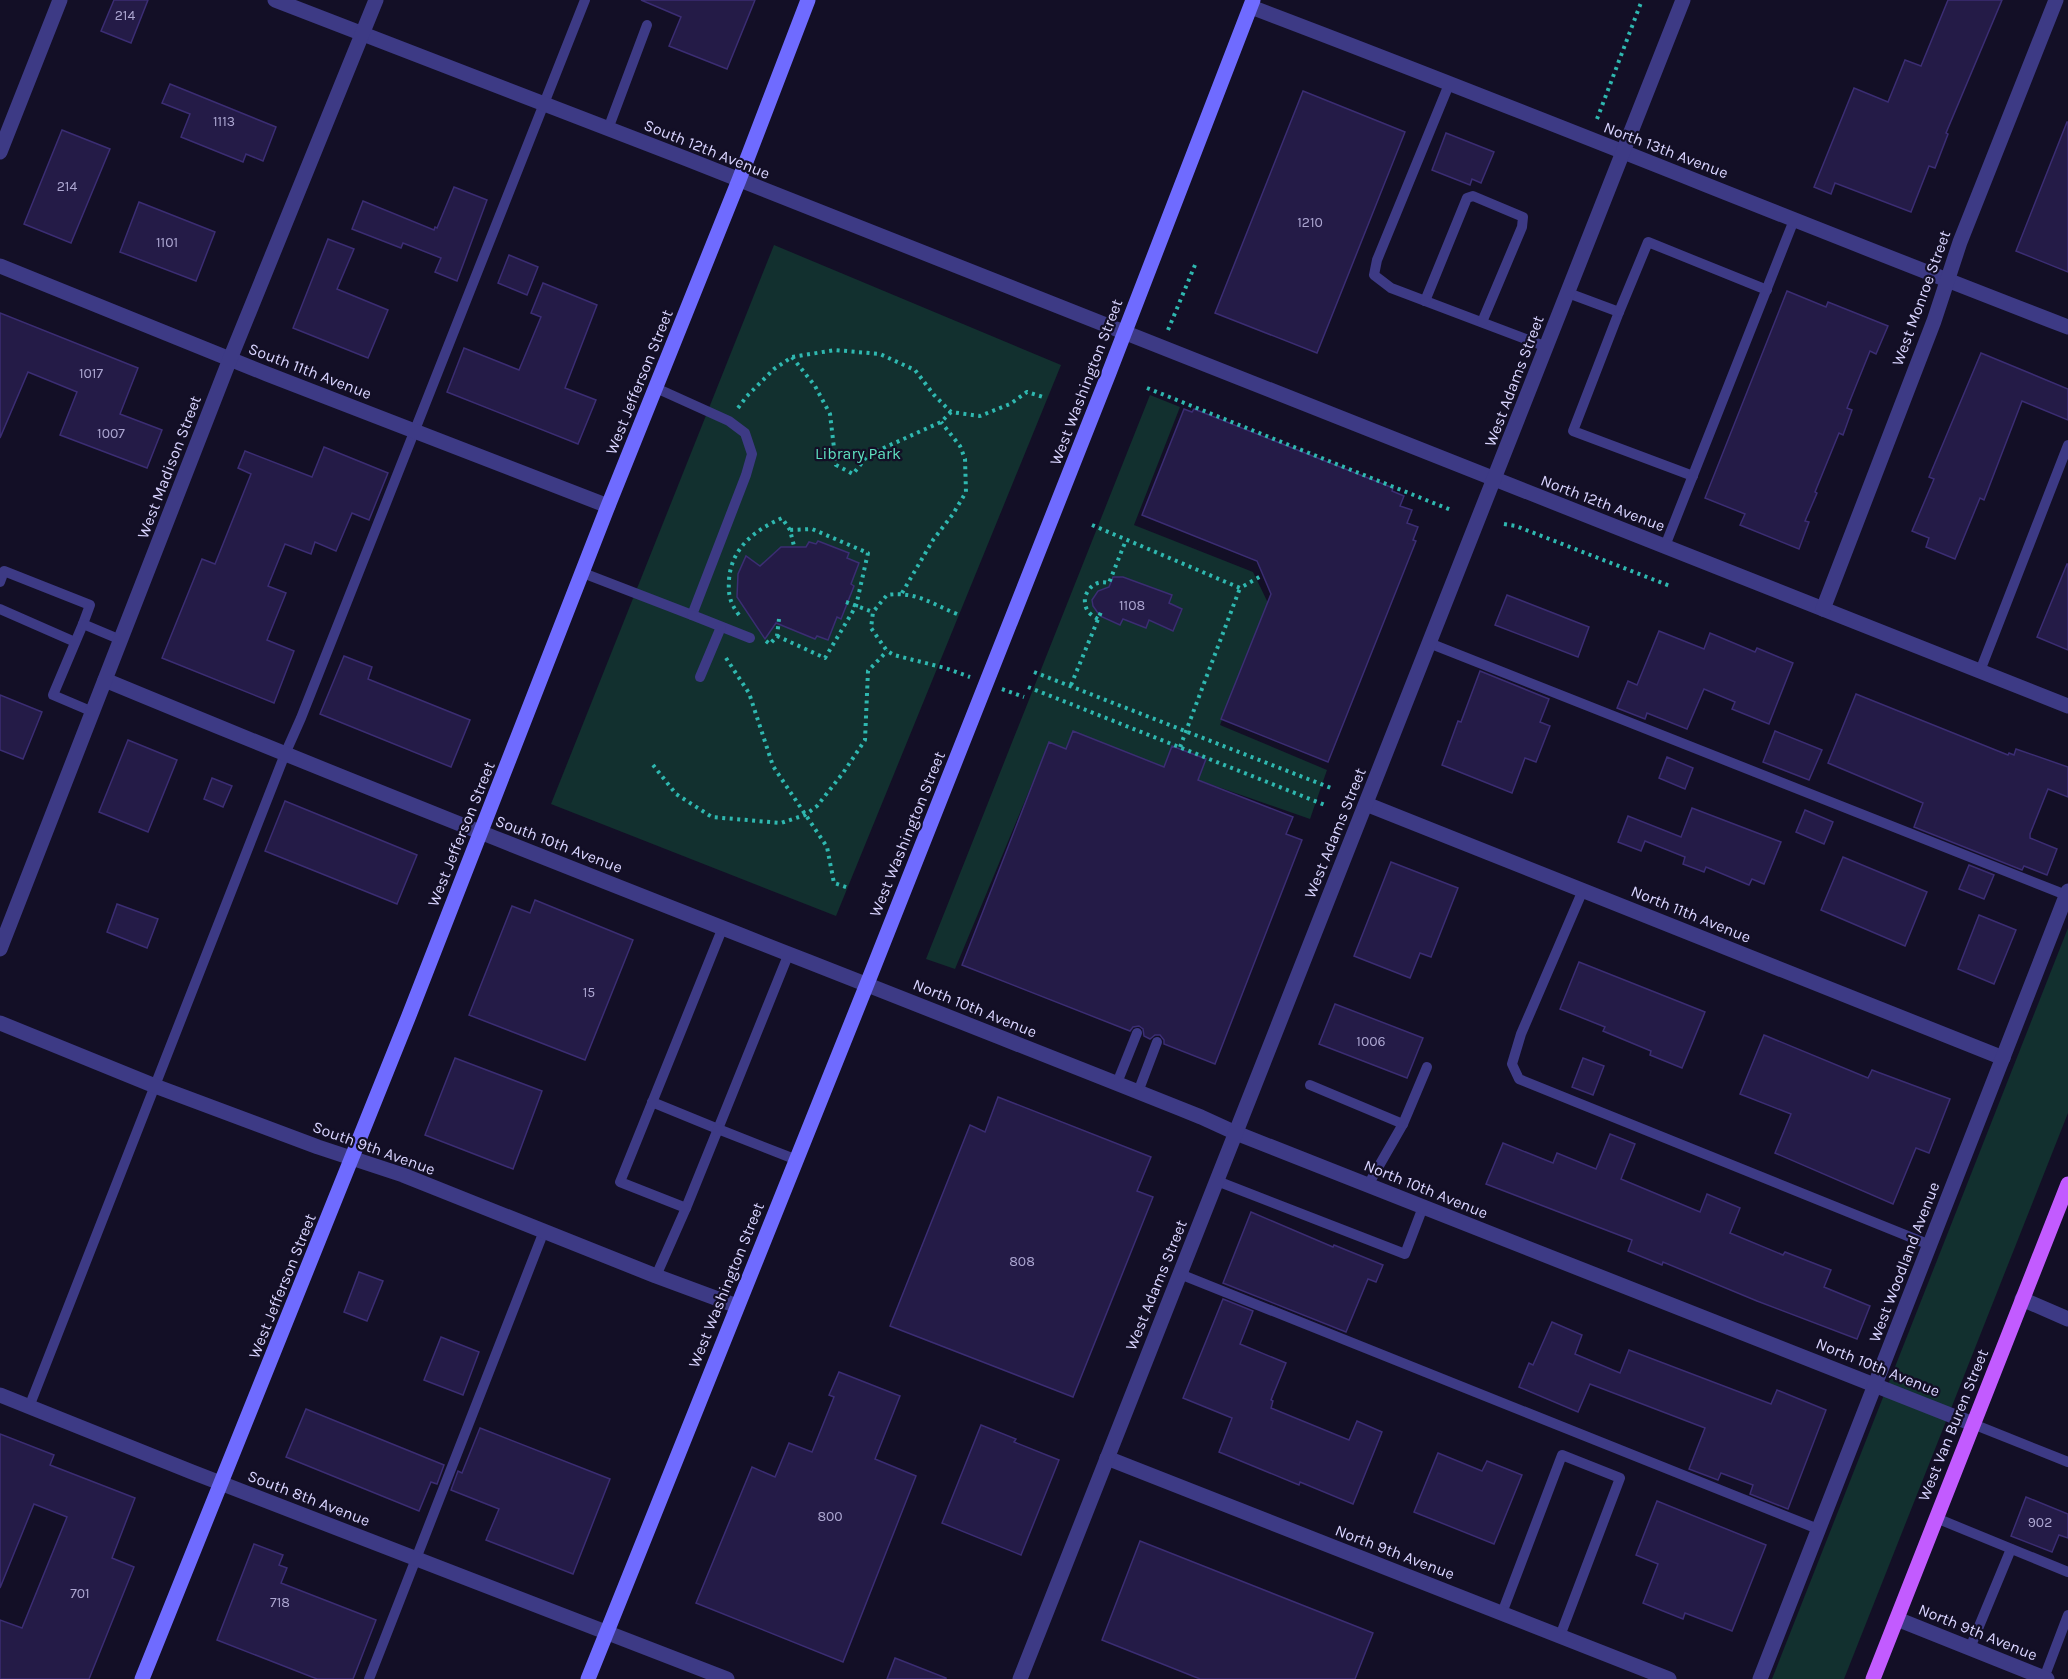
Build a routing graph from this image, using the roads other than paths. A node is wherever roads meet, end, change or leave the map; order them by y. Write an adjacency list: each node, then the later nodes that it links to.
1 (60, 0): 14 (street)
2 (275, 0): 10 (street, South 12th Avenue)
3 (376, 0): 10 (street, West Madison Street)
4 (585, 0): 12 (lane)
5 (808, 0): 16 (main road, West Jefferson Street)
6 (1683, 0): 15 (street, West Adams Street)
7 (2056, 0): 19 (street, West Monroe Street)
8 (1252, 3): 11 (street, North 13th Avenue); 26 (main road, West Washington Street)
9 (647, 25): 13 (lane)
10 (363, 35): 12 (street, South 12th Avenue); 28 (street, West Madison Street)
11 (1450, 82): 15 (street, North 13th Avenue); 22 (lane)
12 (544, 104): 13 (street, South 12th Avenue); 30 (lane)
13 (608, 129): 16 (street, South 12th Avenue)
14 (0, 152)
15 (1623, 152): 17 (street, North 13th Avenue); 21 (street, West Adams Street)
16 (739, 180): 26 (street, South 12th Avenue); 29 (main road, West Jefferson Street)
17 (1794, 220): 19 (street, North 13th Avenue); 20 (lane)
18 (0, 266): 28 (street, South 11th Avenue)
19 (1947, 280): 25 (street, North 13th Avenue); 39 (street, West Monroe Street)
20 (1767, 290): 23 (lane); 32 (lane)
21 (1568, 293): 23 (lane); 27 (street, West Adams Street)
22 (1425, 301): 24 (lane); 24 (lane)
23 (1619, 312): 32 (lane)
24 (1482, 322): 27 (lane)
25 (2068, 327)
26 (1125, 333): 33 (street, North 12th Avenue); 60 (main road, West Washington Street)
27 (1547, 347): 33 (street, West Adams Street)
28 (230, 359): 30 (street, South 11th Avenue); 44 (street, West Madison Street)
29 (656, 388): 34 (main road, West Jefferson Street); 40 (lane)
30 (413, 430): 34 (street, South 11th Avenue); 52 (lane)
31 (2068, 445): 47 (lane)
32 (1693, 476): 35 (lane)
33 (1494, 480): 35 (street, North 12th Avenue); 46 (street, West Adams Street)
34 (608, 506): 36 (main road, West Jefferson Street)
35 (1665, 546): 39 (street, North 12th Avenue)
36 (583, 573): 40 (lane); 54 (main road, West Jefferson Street)
37 (0, 582): 41 (lane)
38 (0, 609): 45 (lane)
39 (1823, 609): 47 (street, North 12th Avenue)
40 (692, 615): 42 (lane)
41 (83, 624): 44 (lane); 45 (lane)
42 (721, 627): 43 (lane); 48 (lane)
43 (750, 638)
44 (122, 640): 49 (street, West Madison Street)
45 (75, 642): 51 (lane)
46 (1429, 644): 53 (street, West Adams Street); 56 (lane)
47 (1980, 671): 50 (street, North 12th Avenue)
48 (700, 677)
49 (105, 680): 51 (street, West Madison Street); 52 (street, South 10th Avenue)
50 (2068, 706)
51 (93, 712): 58 (street, West Madison Street)
52 (285, 754): 54 (street, South 10th Avenue); 68 (lane)
53 (1366, 804): 55 (street, North 11th Avenue); 73 (street, West Adams Street)
54 (480, 833): 57 (street, South 10th Avenue); 74 (main road, West Jefferson Street)
55 (1583, 890): 64 (street, North 11th Avenue); 82 (lane)
56 (2067, 893): 64 (street, West Woodland Avenue)
57 (723, 927): 59 (street, South 10th Avenue); 70 (lane)
58 (0, 949)
59 (789, 953): 60 (street, South 10th Avenue); 72 (lane)
60 (867, 984): 66 (street, North 10th Avenue); 75 (main road, West Washington Street)
61 (0, 1023): 68 (street, South 9th Avenue)
62 (1137, 1033): 66 (lane)
63 (1158, 1042): 69 (lane)
64 (2003, 1058): 82 (street, West Woodland Avenue)
65 (1427, 1067): 71 (lane)
66 (1117, 1083): 69 (street, North 10th Avenue)
67 (1310, 1085): 71 (lane)
68 (155, 1086): 74 (street, South 9th Avenue); 90 (lane)
69 (1138, 1092): 73 (street, North 10th Avenue)
70 (652, 1102): 72 (lane); 80 (lane)
71 (1403, 1124): 78 (lane)
72 (718, 1129): 75 (lane); 80 (lane)
73 (1236, 1133): 76 (street, West Adams Street); 78 (street, North 10th Avenue)
74 (351, 1158): 81 (street, South 9th Avenue); 94 (main road, West Jefferson Street)
75 (797, 1160): 86 (main road, West Washington Street)
76 (1217, 1181): 79 (lane); 83 (street, West Adams Street)
77 (2068, 1184): 85 (main road, West Van Buren Street)
78 (1368, 1185): 79 (street, North 10th Avenue)
79 (1423, 1207): 88 (street, North 10th Avenue)
80 (686, 1208): 84 (lane)
81 (544, 1231): 84 (street, South 9th Avenue); 98 (lane)
82 (1930, 1245): 88 (street, West Woodland Avenue)
83 (1180, 1274): 92 (street, West Adams Street); 96 (lane)
84 (656, 1276): 86 (street, South 9th Avenue)
85 (2022, 1299): 87 (street); 91 (main road, West Van Buren Street)
86 (737, 1306): 103 (main road, West Washington Street)
87 (2068, 1319)
88 (1875, 1385): 91 (street, North 10th Avenue); 96 (street, West Woodland Avenue)
89 (0, 1395): 90 (street, South 8th Avenue)
90 (29, 1407): 94 (street, South 8th Avenue)
91 (1972, 1424): 93 (lane); 95 (main road, West Van Buren Street)
92 (1107, 1458): 100 (street, North 9th Avenue); 111 (street, West Adams Street)
93 (2068, 1462)
94 (222, 1483): 98 (street, South 8th Avenue); 107 (main road, West Jefferson Street)
95 (1936, 1518): 97 (lane); 102 (main road, West Van Buren Street)
96 (1818, 1529): 113 (street, West Woodland Avenue)
97 (2010, 1550): 99 (lane); 105 (lane)
98 (415, 1558): 103 (street, South 8th Avenue); 108 (lane)
99 (2068, 1572)
100 (1502, 1613): 104 (street, North 9th Avenue); 104 (lane)
101 (2068, 1615): 106 (lane)
102 (1897, 1619): 105 (street, North 9th Avenue); 114 (main road, West Van Buren Street)
103 (606, 1631): 109 (main road, West Washington Street); 110 (street, South 8th Avenue)
104 (1560, 1636): 112 (street, North 9th Avenue)
105 (1970, 1648): 106 (street, North 9th Avenue)
106 (2045, 1678)
107 (142, 1679)
108 (369, 1679)
109 (588, 1679)
110 (727, 1679)
111 (1020, 1679)
112 (1669, 1679)
113 (1760, 1679)
114 (1873, 1679)

